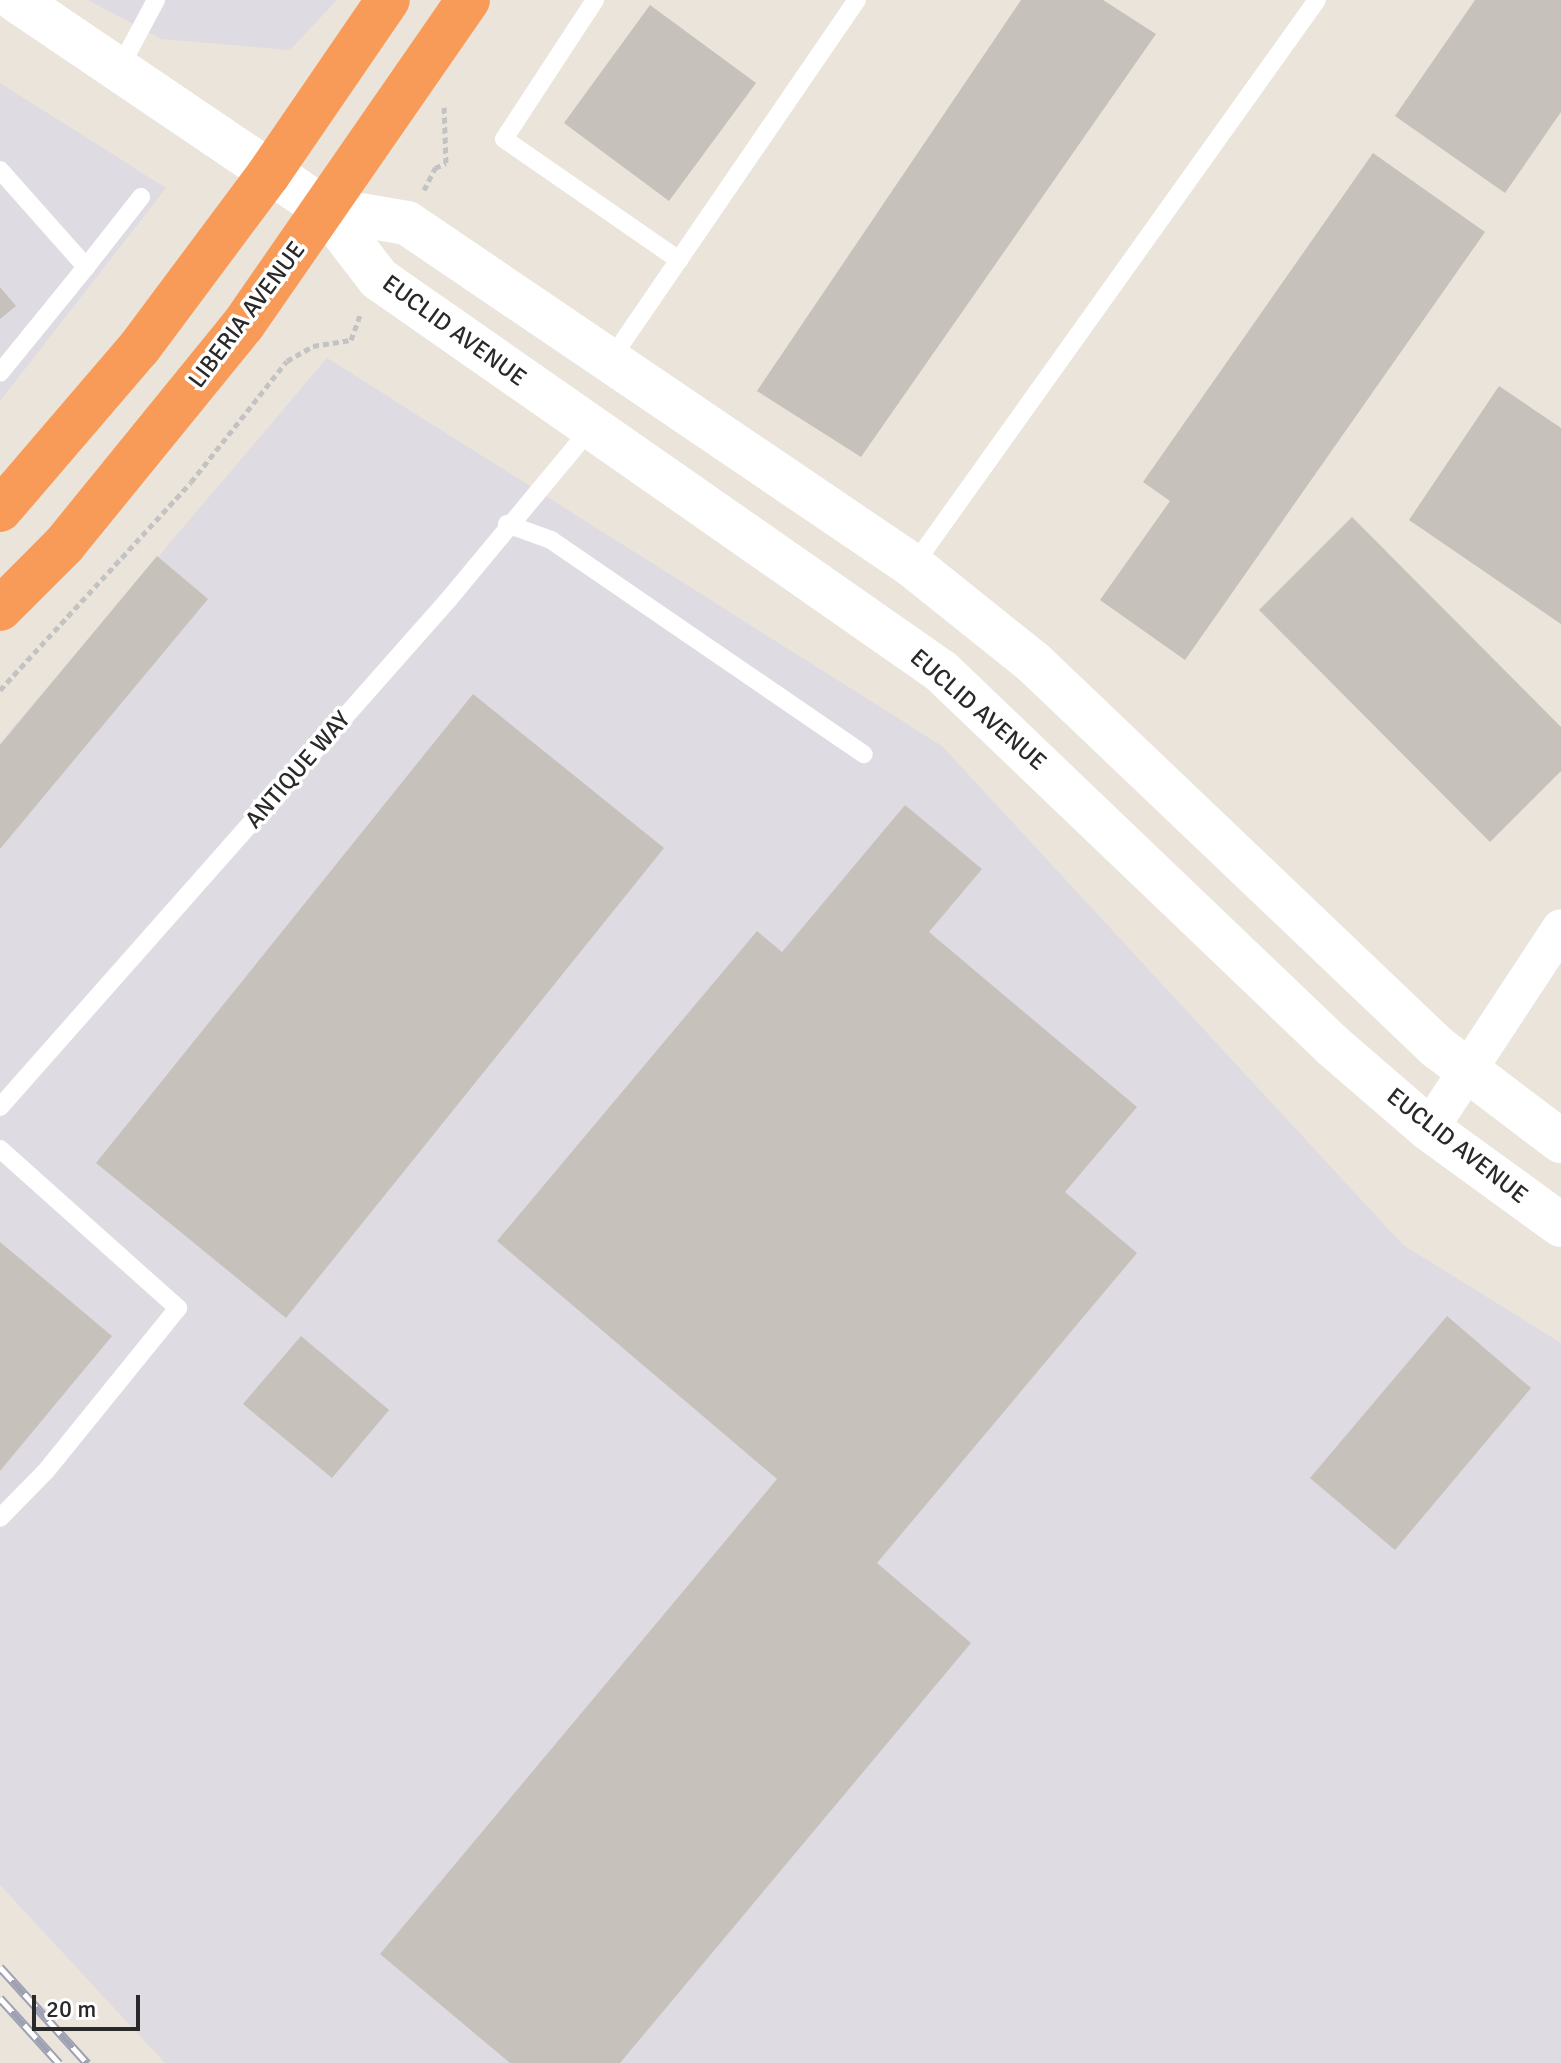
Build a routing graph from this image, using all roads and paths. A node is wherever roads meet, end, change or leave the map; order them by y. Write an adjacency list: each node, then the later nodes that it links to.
1 (156, 0): 8 (lane)
2 (388, 0): 12 (highway)
3 (468, 0): 14 (highway, LIBERIA AVENUE)
4 (595, 0): 15 (lane)
5 (857, 0): 15 (lane)
6 (1317, 0): 23 (lane)
7 (22, 1): 8 (main road, EUCLID AVENUE)
8 (119, 69): 12 (main road, EUCLID AVENUE)
9 (446, 163): 10 (path)
10 (435, 168)
11 (0, 170): 16 (lane)
12 (268, 175): 14 (main road, EUCLID AVENUE); 21 (highway)
13 (141, 197): 16 (lane)
14 (325, 209): 18 (main road, EUCLID AVENUE); 20 (main road, EUCLID AVENUE); 24 (highway, LIBERIA AVENUE)
15 (679, 260): 18 (lane)
16 (86, 267): 19 (lane)
17 (352, 331): 25 (path)
18 (611, 359): 23 (main road, EUCLID AVENUE)
19 (0, 373)
20 (591, 428): 22 (lane, ANTIQUE WAY); 30 (main road, EUCLID AVENUE)
21 (0, 510)
22 (507, 524): 26 (lane); 29 (lane, ANTIQUE WAY)
23 (913, 566): 28 (main road, EUCLID AVENUE)
24 (0, 609)
25 (0, 690)
26 (864, 754)
27 (1561, 928): 28 (street)
28 (1467, 1070): 30 (street); 31 (main road, EUCLID AVENUE)
29 (0, 1107)
30 (1429, 1129): 33 (main road, EUCLID AVENUE)
31 (1561, 1141)
32 (0, 1149): 34 (lane)
33 (1561, 1225)
34 (0, 1518)

